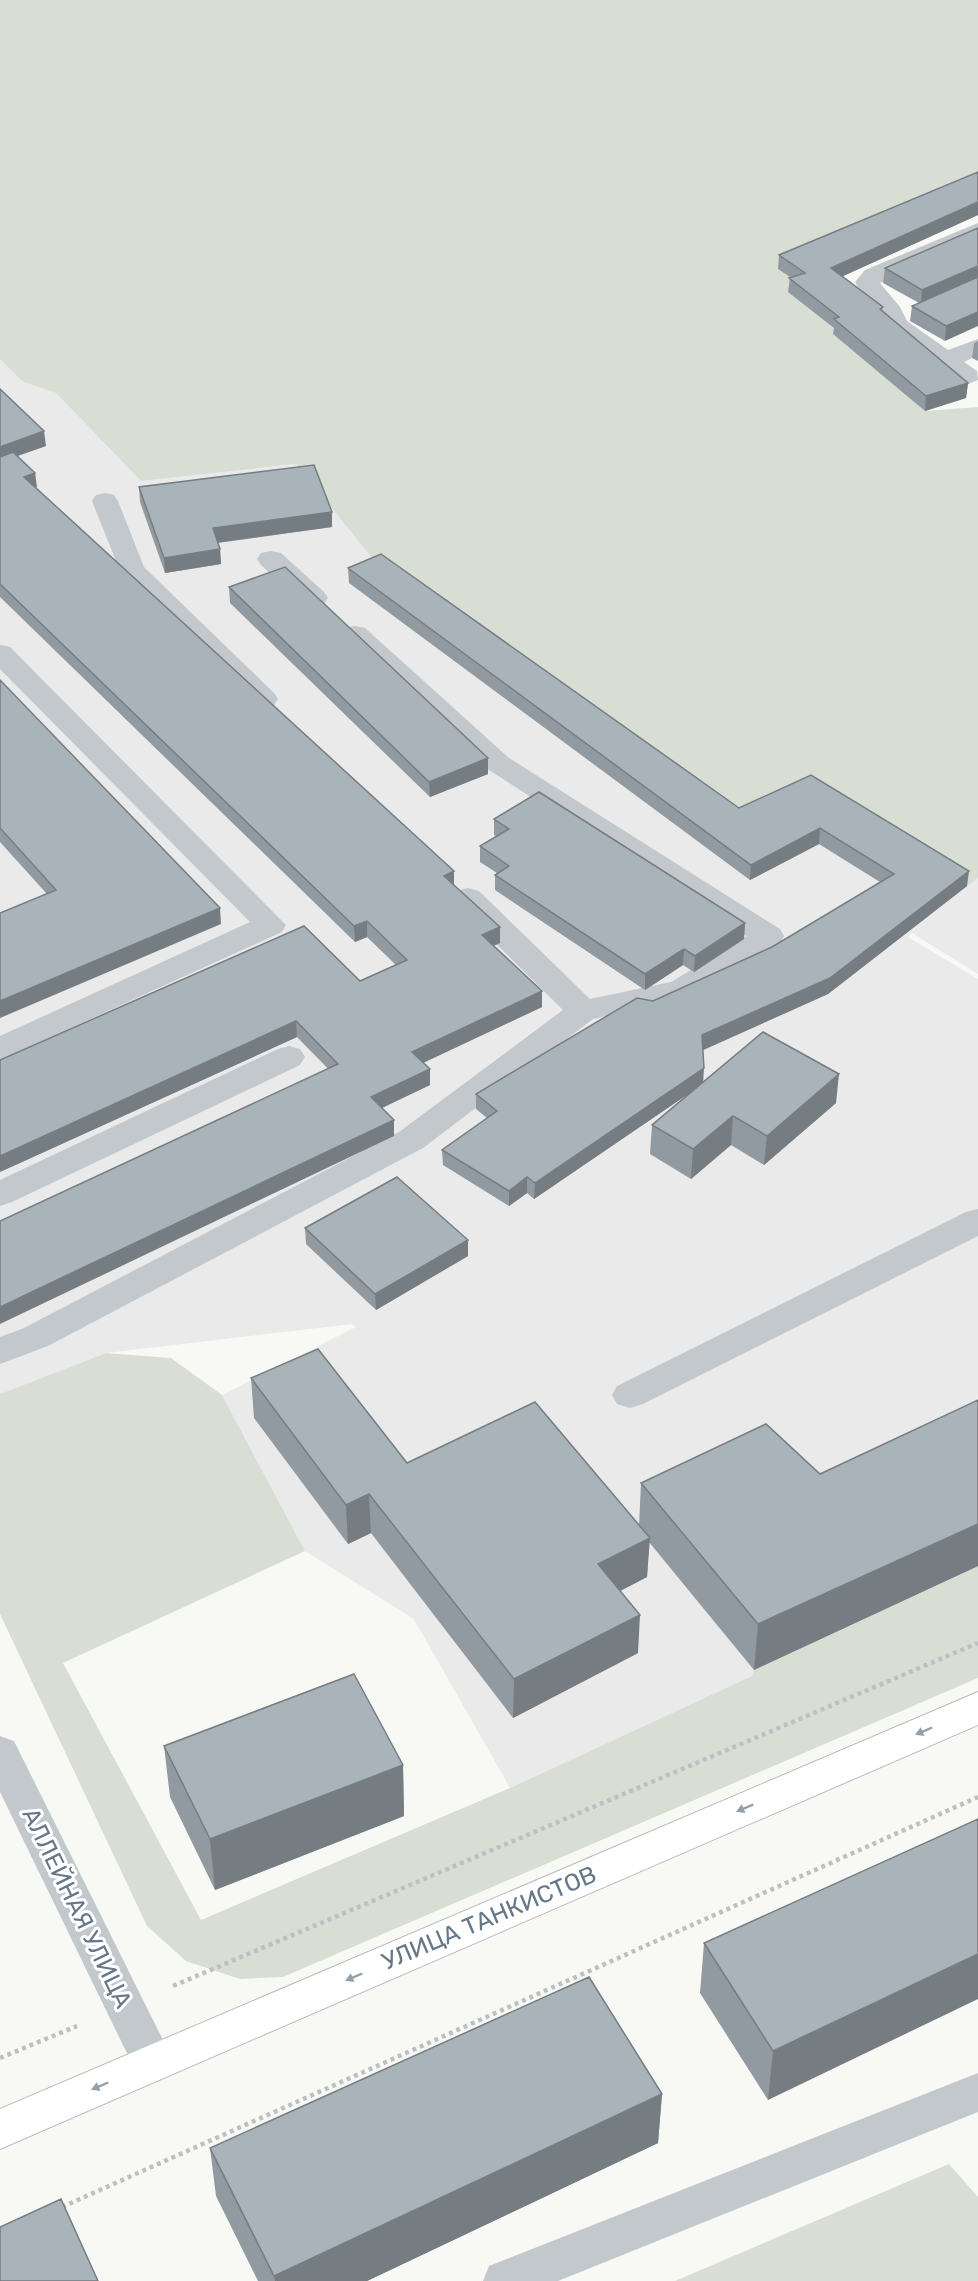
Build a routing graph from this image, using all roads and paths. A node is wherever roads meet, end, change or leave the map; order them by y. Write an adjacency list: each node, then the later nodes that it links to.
1 (978, 230): 3 (street)
2 (978, 346): 3 (street)
3 (945, 361): 4 (street)
4 (968, 376)
5 (105, 501): 8 (street)
6 (271, 559): 10 (street)
7 (0, 653): 11 (street)
8 (285, 720)
9 (447, 878): 10 (street)
10 (583, 1011): 15 (street)
11 (0, 1049)
12 (289, 1057): 13 (street)
13 (0, 1194)
14 (978, 1221): 16 (street)
15 (0, 1351)
16 (630, 1395)
17 (978, 1643): 21 (path)
18 (978, 1708): 23 (main road, УЛИЦА ТАНКИСТОВ, one-way to 23)
19 (0, 1752): 21 (street, АЛЛЕЙНАЯ УЛИЦА)
20 (978, 1797): 26 (path)
21 (126, 2006): 22 (path); 23 (street, АЛЛЕЙНАЯ УЛИЦА)
22 (0, 2058)
23 (153, 2063): 25 (main road, УЛИЦА ТАНКИСТОВ, one-way to 25)
24 (978, 2092): 27 (street)
25 (0, 2129)
26 (54, 2210)
27 (505, 2281)

